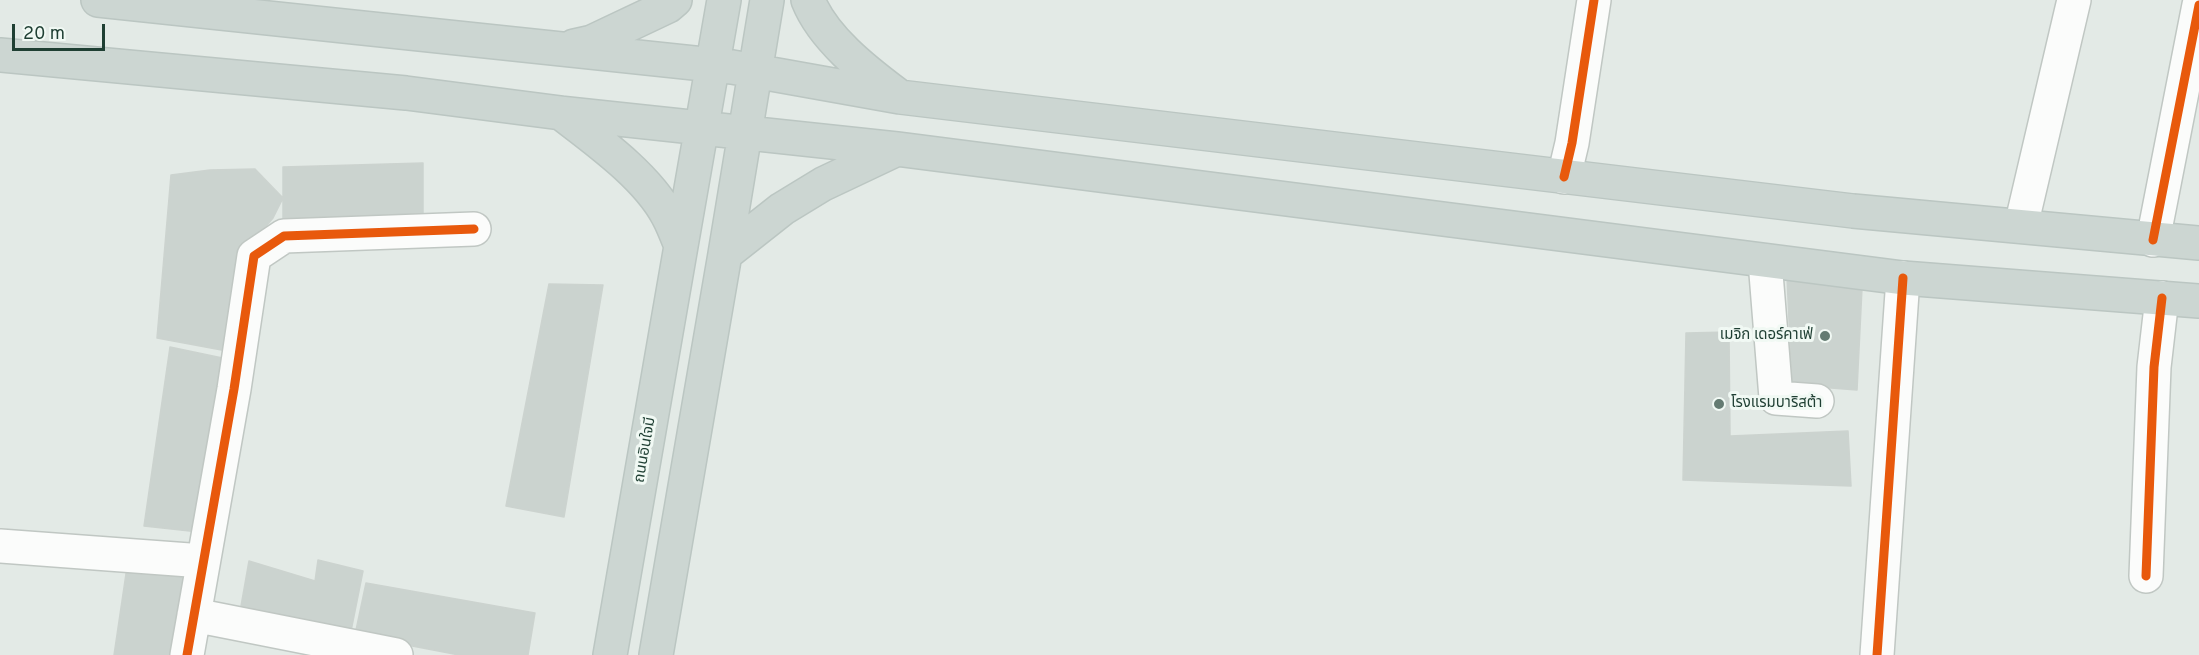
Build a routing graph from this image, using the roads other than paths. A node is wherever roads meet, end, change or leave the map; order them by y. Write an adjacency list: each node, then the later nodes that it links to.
1 (98, 0): 9 (main road)
2 (675, 0): 9 (main road)
3 (724, 0): 11 (main road, ถนนอินใจมี)
4 (767, 0): 12 (main road)
5 (808, 0): 13 (main road)
6 (1594, 0): 18 (street)
7 (2074, 0): 19 (street)
8 (2199, 5): 21 (street)
9 (564, 49): 11 (main road)
10 (0, 55): 14 (main road)
11 (712, 64): 12 (main road); 15 (main road, ถนนอินใจมี)
12 (755, 71): 13 (main road); 16 (main road)
13 (900, 97): 18 (main road)
14 (561, 113): 15 (main road); 23 (main road)
15 (702, 128): 16 (main road); 23 (main road, ถนนอินใจมี)
16 (745, 133): 17 (main road); 24 (main road)
17 (897, 149): 24 (main road); 25 (main road)
18 (1564, 177): 19 (main road)
19 (2021, 226): 21 (main road)
20 (474, 229): 31 (street)
21 (2153, 240): 22 (main road)
22 (2199, 243)
23 (681, 246): 36 (main road, ถนนอินใจมี)
24 (725, 254): 37 (main road)
25 (1765, 261): 26 (main road); 29 (street)
26 (1903, 278): 27 (main road); 38 (street)
27 (2162, 298): 28 (main road); 32 (street)
28 (2199, 302)
29 (1817, 401)
30 (0, 546): 31 (street)
31 (203, 561): 33 (street)
32 (2146, 576)
33 (194, 615): 34 (street); 35 (street)
34 (187, 655)
35 (391, 655)
36 (610, 655)
37 (656, 655)
38 (1877, 655)

